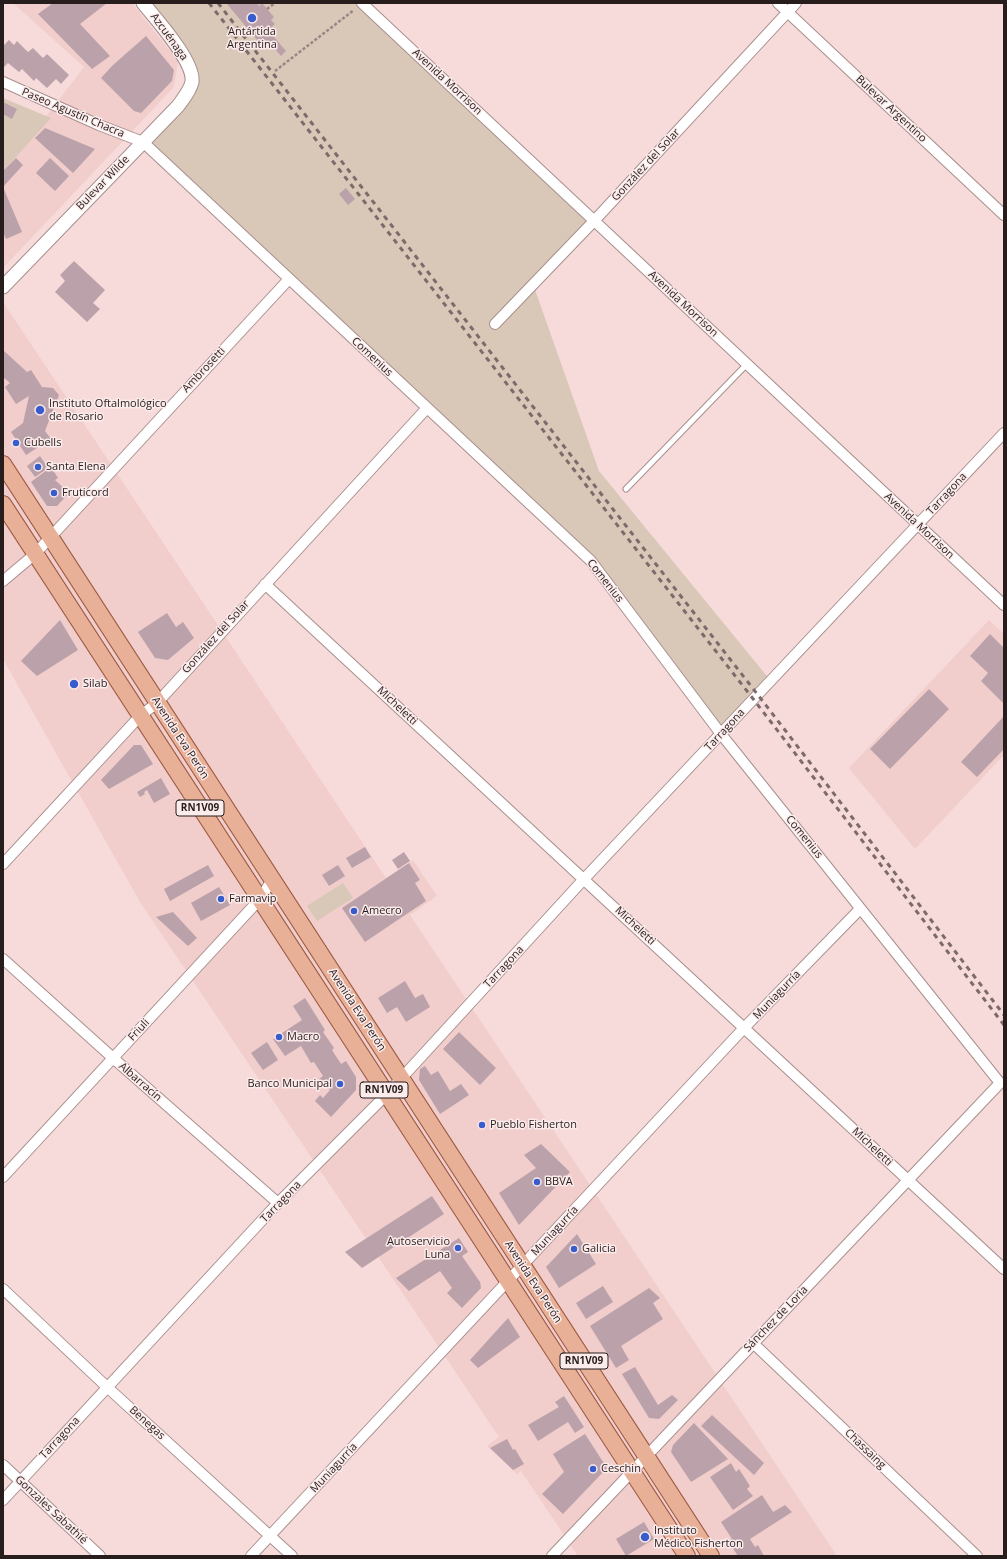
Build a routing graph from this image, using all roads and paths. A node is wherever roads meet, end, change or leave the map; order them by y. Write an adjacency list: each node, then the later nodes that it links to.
1 (143, 3): 9 (street, Azcuénaga)
2 (275, 3): 6 (path)
3 (362, 3): 8 (path); 13 (street, Avenida Morrison)
4 (778, 3): 7 (street, Bulevar Argentino)
5 (796, 3): 7 (street, González del Solar)
6 (267, 9)
7 (787, 12): 12 (street, Bulevar Argentino); 13 (street, González del Solar)
8 (275, 71)
9 (192, 73): 11 (street, Bulevar Wilde)
10 (3, 82): 11 (street, Paseo Agustín Chacra)
11 (143, 142): 14 (street, Comenius); 15 (street, Bulevar Wilde)
12 (1004, 215)
13 (594, 221): 16 (street, González del Solar); 17 (street, Avenida Morrison)
14 (288, 279): 18 (street, Comenius); 24 (street, Ambrosetti)
15 (3, 287)
16 (495, 324)
17 (747, 364): 21 (lane); 23 (street, Avenida Morrison)
18 (427, 408): 27 (street, González del Solar); 31 (street, Comenius)
19 (1004, 433): 23 (street, Tarragona)
20 (3, 464): 24 (main road, Avenida Eva Perón / RN1V09)
21 (626, 489)
22 (3, 504): 25 (main road, Avenida Eva Perón / RN1V09)
23 (918, 524): 28 (street, Avenida Morrison); 31 (street, Tarragona)
24 (50, 537): 25 (street, Ambrosetti); 29 (main road, Avenida Eva Perón / RN1V09)
25 (35, 554): 26 (street, Ambrosetti); 30 (main road, Avenida Eva Perón / RN1V09)
26 (3, 582)
27 (265, 584): 29 (street, González del Solar); 33 (street, Micheletti)
28 (1004, 605)
29 (157, 703): 30 (street, González del Solar); 34 (main road, Avenida Eva Perón / RN1V09)
30 (140, 716): 32 (street, González del Solar); 35 (main road, Avenida Eva Perón / RN1V09)
31 (721, 734): 33 (street, Tarragona); 36 (street, Comenius)
32 (3, 864)
33 (584, 879): 38 (street, Micheletti); 40 (street, Tarragona)
34 (272, 880): 35 (street, Friuli); 40 (main road, Avenida Eva Perón / RN1V09)
35 (260, 899): 39 (street, Friuli); 42 (main road, Avenida Eva Perón / RN1V09)
36 (860, 909): 38 (street, Muniagurría); 41 (street, Comenius)
37 (3, 959): 39 (street, Albarracín)
38 (744, 1028): 44 (street, Micheletti); 46 (street, Muniagurría)
39 (113, 1058): 43 (street, Friuli); 45 (street, Albarracín)
40 (401, 1079): 42 (street, Tarragona); 46 (main road, Avenida Eva Perón / RN1V09)
41 (1000, 1083): 44 (street, Sánchez de Loria)
42 (387, 1094): 45 (street, Tarragona); 48 (main road, Avenida Eva Perón / RN1V09)
43 (3, 1177)
44 (908, 1180): 47 (street, Micheletti); 50 (street, Sánchez de Loria)
45 (278, 1203): 51 (street, Tarragona)
46 (522, 1265): 48 (street, Muniagurría); 52 (main road, Avenida Eva Perón / RN1V09)
47 (1004, 1269)
48 (508, 1280): 54 (main road, Avenida Eva Perón / RN1V09); 57 (street, Muniagurría)
49 (3, 1289): 51 (street, Benegas)
50 (754, 1343): 52 (street, Sánchez de Loria); 64 (street, Chassaing)
51 (107, 1387): 55 (street, Tarragona); 57 (street, Benegas)
52 (646, 1456): 54 (street, Sánchez de Loria); 63 (main road, Avenida Eva Perón / RN1V09)
53 (3, 1464): 55 (street, Gonzales Sabathié)
54 (632, 1471): 61 (street, Sánchez de Loria); 62 (main road, Avenida Eva Perón / RN1V09)
55 (20, 1481): 56 (street, Tarragona); 58 (street, Gonzales Sabathié)
56 (3, 1500)
57 (271, 1536): 59 (street, Muniagurría); 60 (street, Benegas)
58 (100, 1556)
59 (251, 1556)
60 (292, 1556)
61 (552, 1556)
62 (687, 1556)
63 (711, 1556)
64 (977, 1556)

